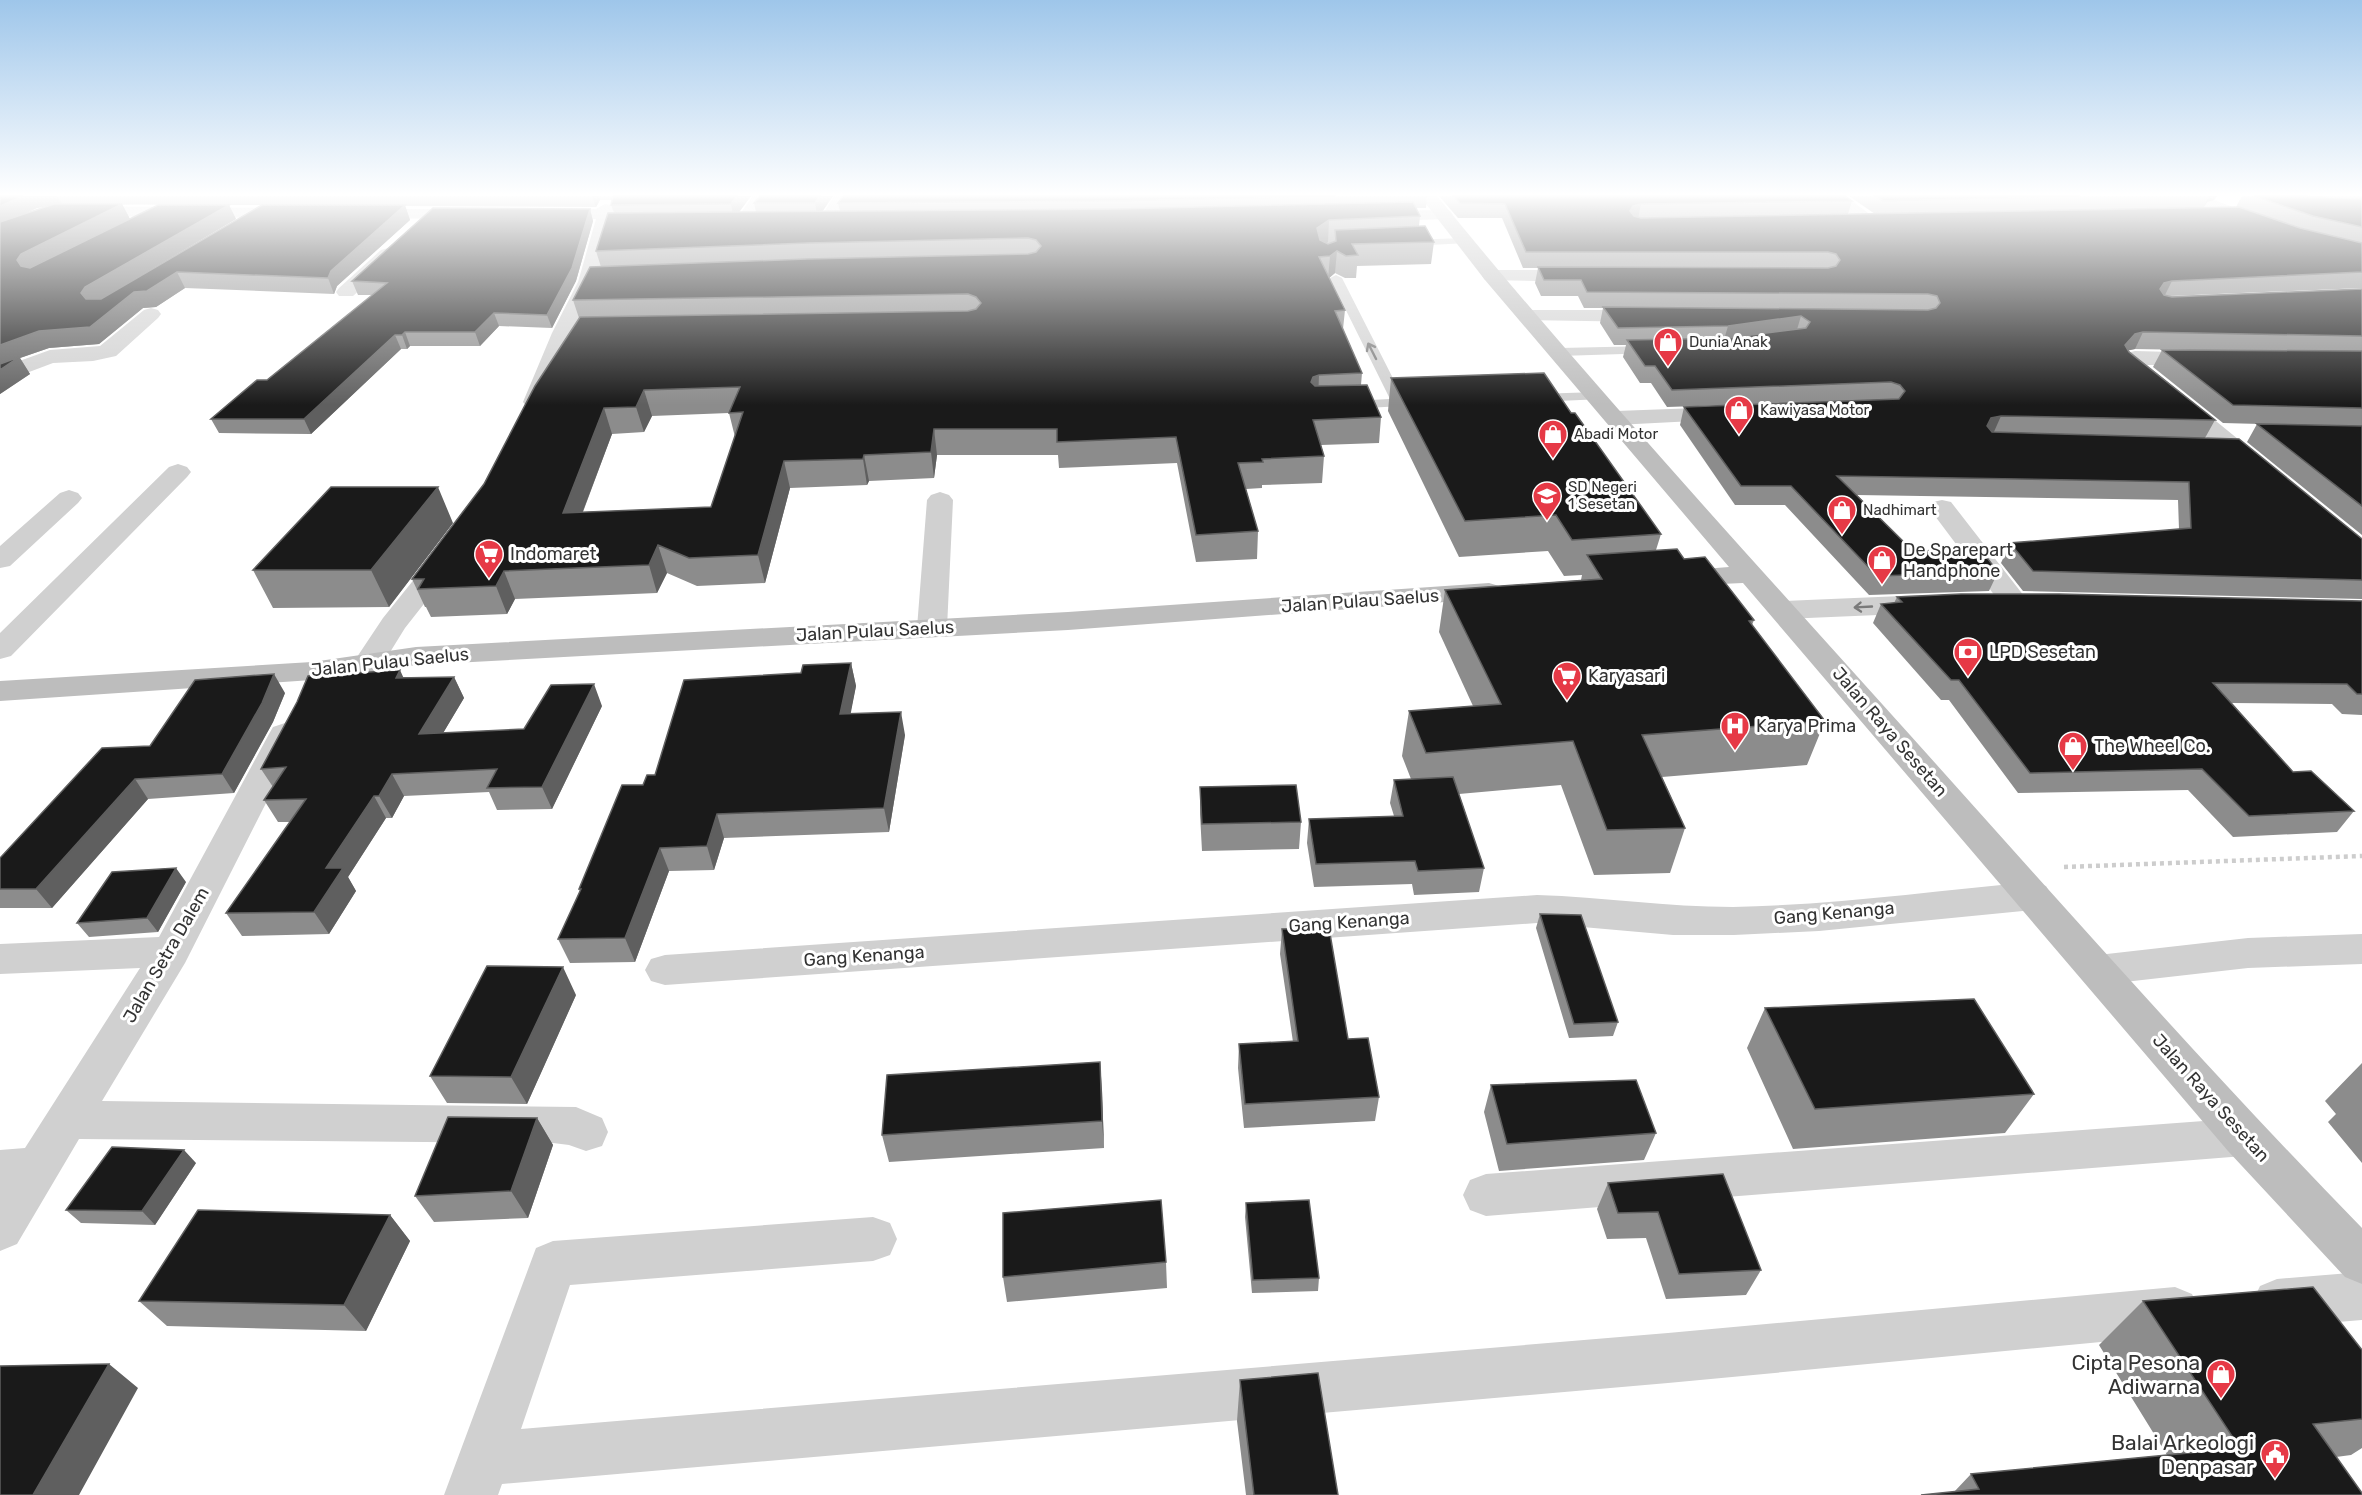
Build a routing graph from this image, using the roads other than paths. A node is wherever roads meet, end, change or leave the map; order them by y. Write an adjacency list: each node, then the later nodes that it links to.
1 (374, 266): 7 (street)
2 (603, 266): 21 (street)
3 (1484, 266): 4 (main road, Jalan Raya Sesetan)
4 (1492, 276): 5 (street); 9 (main road, Jalan Raya Sesetan)
5 (1597, 276)
6 (1336, 278): 17 (lane, one-way to 6)
7 (345, 292)
8 (151, 314): 14 (street)
9 (1528, 316): 10 (street); 12 (main road, Jalan Raya Sesetan)
10 (1668, 316)
11 (1664, 350): 12 (lane)
12 (1560, 352): 19 (main road, Jalan Raya Sesetan)
13 (2230, 358): 23 (street)
14 (0, 376)
15 (1518, 399): 19 (lane)
16 (1434, 401): 17 (lane)
17 (1399, 403): 18 (lane)
18 (1330, 406)
19 (1607, 407): 20 (street); 29 (main road, Jalan Raya Sesetan)
20 (1742, 413)
21 (522, 427)
22 (178, 472): 36 (street)
23 (2271, 478)
24 (69, 498): 28 (street)
25 (940, 500): 35 (street)
26 (1941, 508): 33 (street)
27 (457, 543): 37 (street)
28 (0, 560)
29 (1750, 574): 30 (main road); 34 (main road, Jalan Raya Sesetan)
30 (1649, 580)
31 (1521, 590): 35 (main road, Jalan Pulau Saelus)
32 (1952, 602): 34 (street, one-way to 34)
33 (1983, 602)
34 (1784, 610): 40 (main road, Jalan Raya Sesetan)
35 (932, 628): 37 (main road, Jalan Pulau Saelus)
36 (0, 650)
37 (368, 663): 38 (main road, Jalan Pulau Saelus)
38 (312, 670): 39 (main road, Jalan Pulau Saelus); 42 (street, Jalan Setra Dalem)
39 (0, 691)
40 (2021, 882): 44 (street, Gang Kenanga); 45 (main road, Jalan Raya Sesetan)
41 (2362, 949): 45 (street)
42 (171, 952): 43 (street); 46 (street, Jalan Setra Dalem)
43 (0, 959)
44 (665, 970)
45 (2098, 970): 48 (main road, Jalan Raya Sesetan)
46 (69, 1120): 47 (street); 49 (street, Jalan Setra Dalem)
47 (586, 1132)
48 (2244, 1137): 50 (street); 53 (main road, Jalan Raya Sesetan)
49 (18, 1169): 51 (street, Jalan Setra Dalem)
50 (1486, 1195)
51 (0, 1229)
52 (873, 1239): 55 (street)
53 (2362, 1261)
54 (2362, 1296): 55 (street)
55 (478, 1477)

